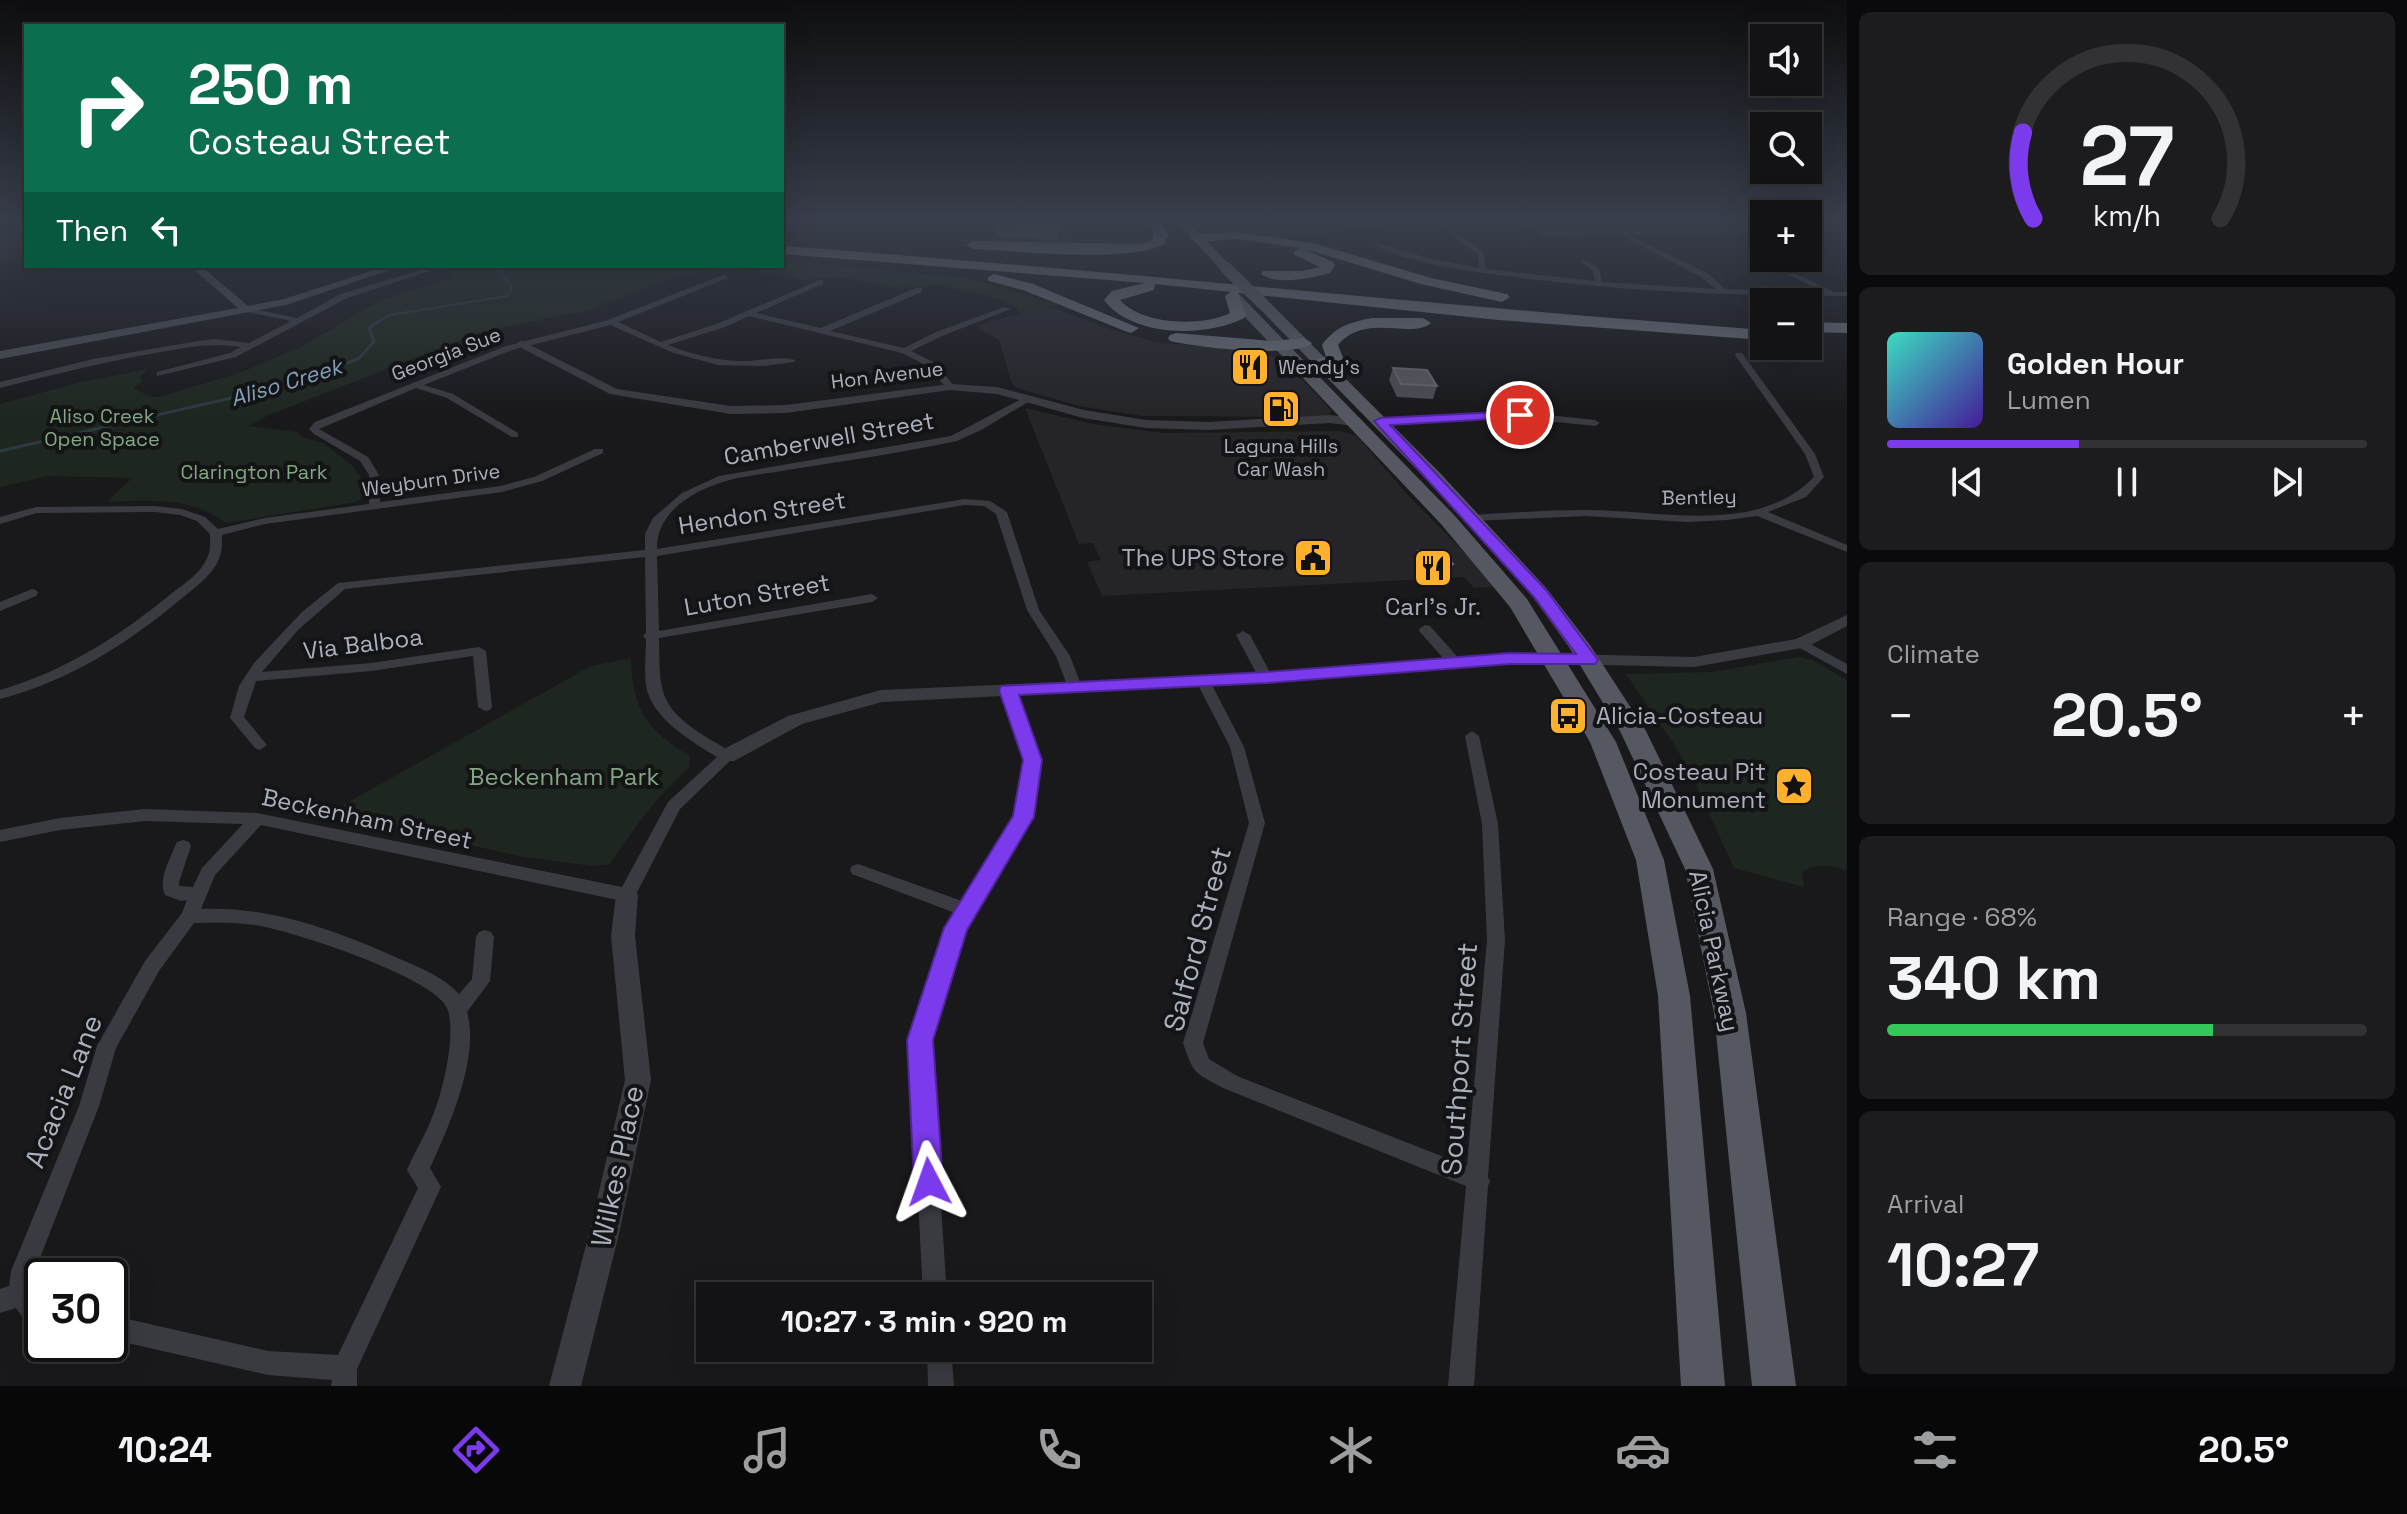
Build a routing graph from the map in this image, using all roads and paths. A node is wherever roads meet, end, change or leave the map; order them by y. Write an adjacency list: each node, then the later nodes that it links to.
1 (218, 285): 21 (main road)
2 (327, 285): 21 (main road)
3 (344, 285): 21 (main road)
4 (381, 285): 25 (street)
5 (703, 285): 26 (street, Georgia Sue)
6 (814, 285): 23 (street)
7 (1019, 285): 39 (highway)
8 (1201, 285): 24 (highway)
9 (1225, 285): 20 (main road, Alicia Parkway)
10 (1237, 285): 36 (main road, Alicia Parkway, bridge)
11 (1284, 285): 27 (highway)
12 (1436, 285): 27 (highway)
13 (1609, 285): 17 (street)
14 (1715, 285): 17 (street)
15 (1813, 285): 18 (street)
16 (919, 290): 31 (street)
17 (1725, 293): 18 (street)
18 (1832, 294): 19 (street)
19 (1847, 294)
20 (1233, 296): 24 (highway); 39 (main road, Alicia Parkway)
21 (247, 308): 25 (street); 42 (main road)
22 (1007, 309): 41 (street)
23 (747, 313): 31 (street); 38 (street)
24 (1499, 315): 32 (highway)
25 (296, 322): 40 (street)
26 (611, 322): 37 (street, Georgia Sue); 38 (street)
27 (1713, 323): 30 (highway)
28 (1822, 327): 29 (highway)
29 (1847, 328)
30 (1750, 330)
31 (822, 331): 41 (street)
32 (1750, 331)
33 (1750, 334): 45 (highway)
34 (1822, 338): 35 (highway)
35 (1847, 339)
36 (1304, 343): 39 (highway); 45 (main road, Alicia Parkway)
37 (522, 344): 48 (street, Georgia Sue); 49 (street, Hon Avenue)
38 (660, 345): 44 (street)
39 (1283, 345): 52 (main road, Alicia Parkway)
40 (250, 346): 46 (street); 47 (street)
41 (905, 351): 49 (street)
42 (0, 352)
43 (1739, 355): 57 (street, Bentley)
44 (791, 360)
45 (1323, 363): 51 (main road, Alicia Parkway)
46 (160, 374)
47 (0, 385)
48 (415, 385): 54 (street); 56 (street, Georgia Sue)
49 (950, 387): 50 (street, Hon Avenue)
50 (1025, 400): 52 (street, Hon Avenue); 62 (street, Camberwell Street)
51 (1380, 421): 52 (main road); 53 (street); 59 (main road, Alicia Parkway)
52 (1355, 422): 59 (main road, Alicia Parkway)
53 (1595, 423)
54 (515, 435)
55 (599, 451): 56 (street, Weyburn Drive)
56 (375, 506): 60 (street, Weyburn Drive)
57 (1758, 512): 59 (street, Bentley); 61 (street)
58 (0, 521): 60 (street)
59 (1464, 524): 71 (main road, Alicia Parkway); 72 (main road, Alicia Parkway)
60 (216, 533): 80 (street)
61 (1847, 549)
62 (651, 553): 69 (street, Camberwell Street); 75 (street, Hendon Street); 78 (street, Hendon Street)
63 (32, 593): 65 (street)
64 (872, 598): 69 (street, Luton Street)
65 (0, 607)
66 (1847, 620): 70 (street)
67 (1425, 629): 73 (street)
68 (1243, 635): 76 (street)
69 (650, 636): 84 (street, Camberwell Street)
70 (1801, 643): 72 (street); 74 (street)
71 (1555, 659): 72 (street); 73 (street); 104 (main road, Alicia Parkway)
72 (1589, 660): 105 (main road, Alicia Parkway)
73 (1456, 664): 76 (street)
74 (1847, 670)
75 (251, 677): 81 (street, Via Balboa); 83 (street)
76 (1266, 678): 77 (street)
77 (1203, 681): 78 (street); 95 (street, Salford Street)
78 (1074, 685): 79 (street)
79 (1008, 690): 84 (street); 91 (street)
80 (0, 695)
81 (485, 707)
82 (1472, 736): 95 (street, Southport Street)
83 (260, 745)
84 (727, 756): 90 (street)
85 (257, 819): 86 (street, Beckenham Street); 89 (street, Acacia Lane); 90 (street, Beckenham Street)
86 (0, 836)
87 (183, 846): 89 (street)
88 (858, 870): 91 (street)
89 (199, 893): 92 (street, Acacia Lane)
90 (627, 895): 101 (street, Wilkes Place)
91 (967, 910): 96 (street)
92 (189, 916): 94 (street); 97 (street, Acacia Lane)
93 (485, 937): 94 (street)
94 (458, 1009): 100 (street)
95 (1479, 1181): 103 (street, Southport Street)
96 (934, 1282)
97 (10, 1298)
98 (128, 1331): 100 (street)
99 (940, 1362): 102 (street)
100 (345, 1377)
101 (565, 1386)
102 (941, 1386)
103 (1461, 1386)
104 (1703, 1386)
105 (1774, 1386)

